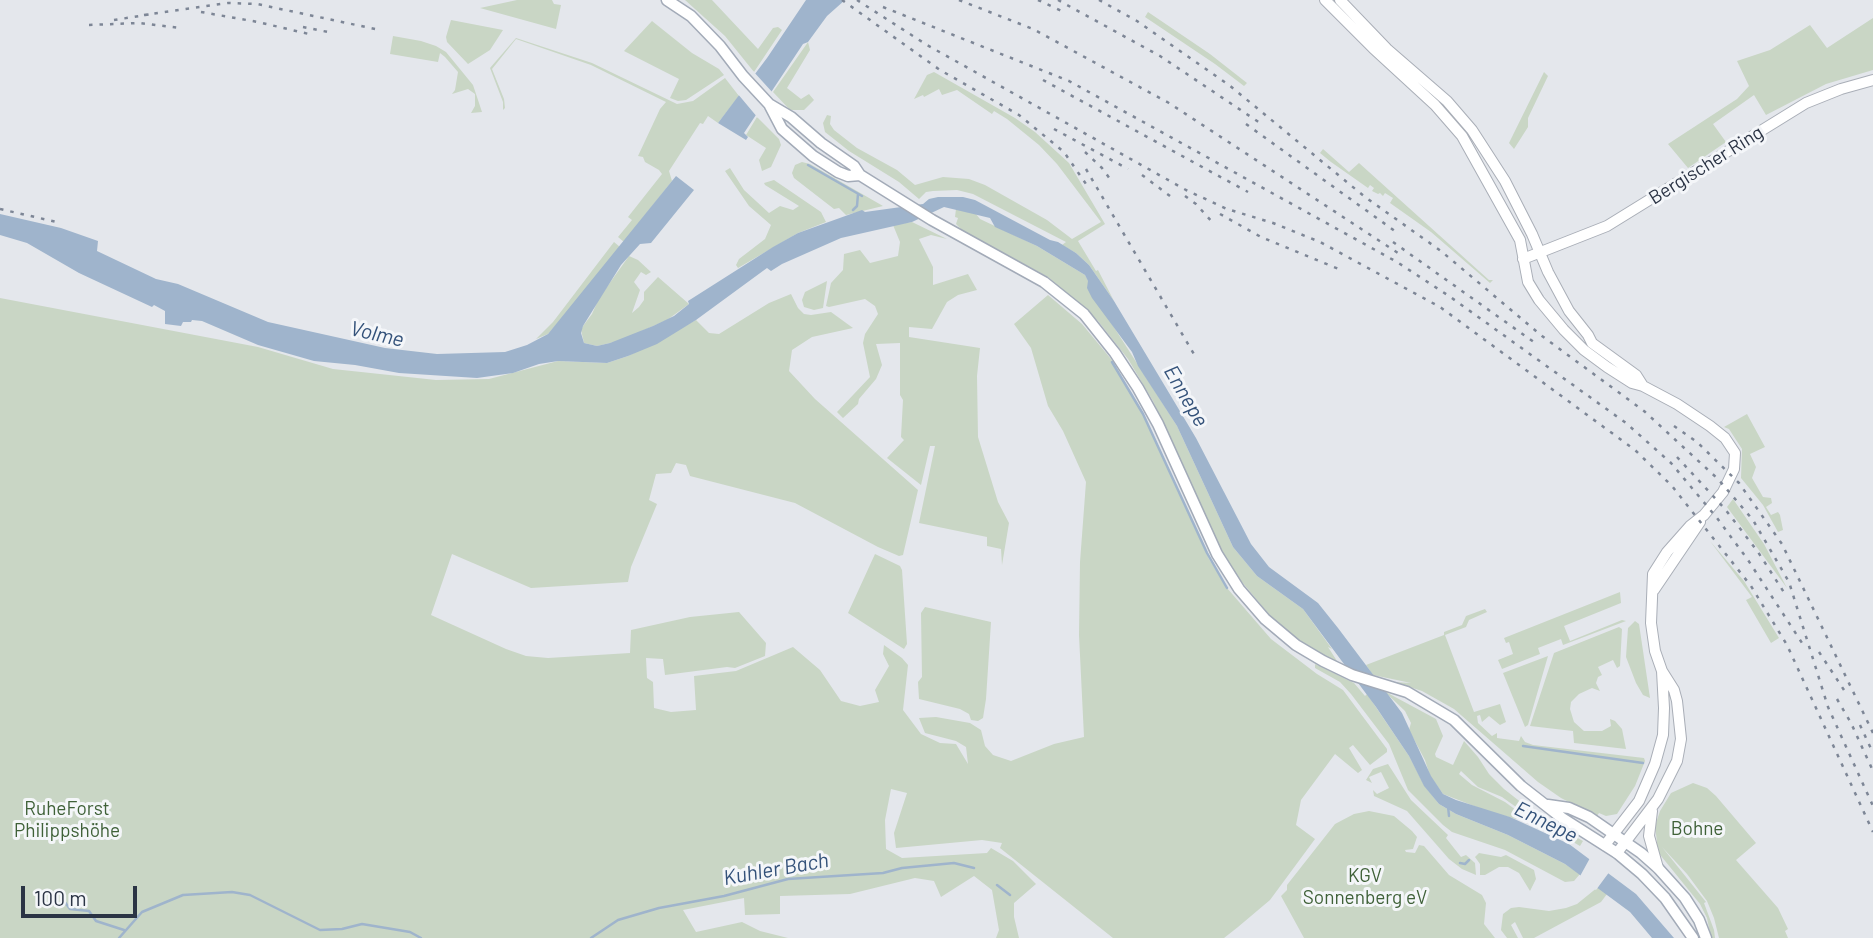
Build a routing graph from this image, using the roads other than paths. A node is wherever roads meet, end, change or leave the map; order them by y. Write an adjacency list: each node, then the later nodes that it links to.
1 (667, 0): 10 (main road)
2 (1325, 0): 5 (main road)
3 (1340, 0): 6 (main road)
4 (1873, 80): 6 (main road, Bergischer Ring)
5 (1520, 240): 6 (main road); 7 (main road)
6 (1539, 252): 7 (main road, Bergischer Ring); 8 (main road)
7 (1523, 259): 8 (main road)
8 (1643, 386): 9 (main road)
9 (1662, 671): 11 (main road); 12 (main road)
10 (1548, 805): 12 (main road); 14 (main road)
11 (1652, 808): 13 (main road); 16 (main road)
12 (1615, 832): 13 (main road); 14 (main road)
13 (1626, 841): 15 (main road); 16 (main road)
14 (1605, 845): 15 (main road)
15 (1617, 853): 17 (main road)
16 (1658, 868): 18 (main road)
17 (1693, 938)
18 (1706, 938)

